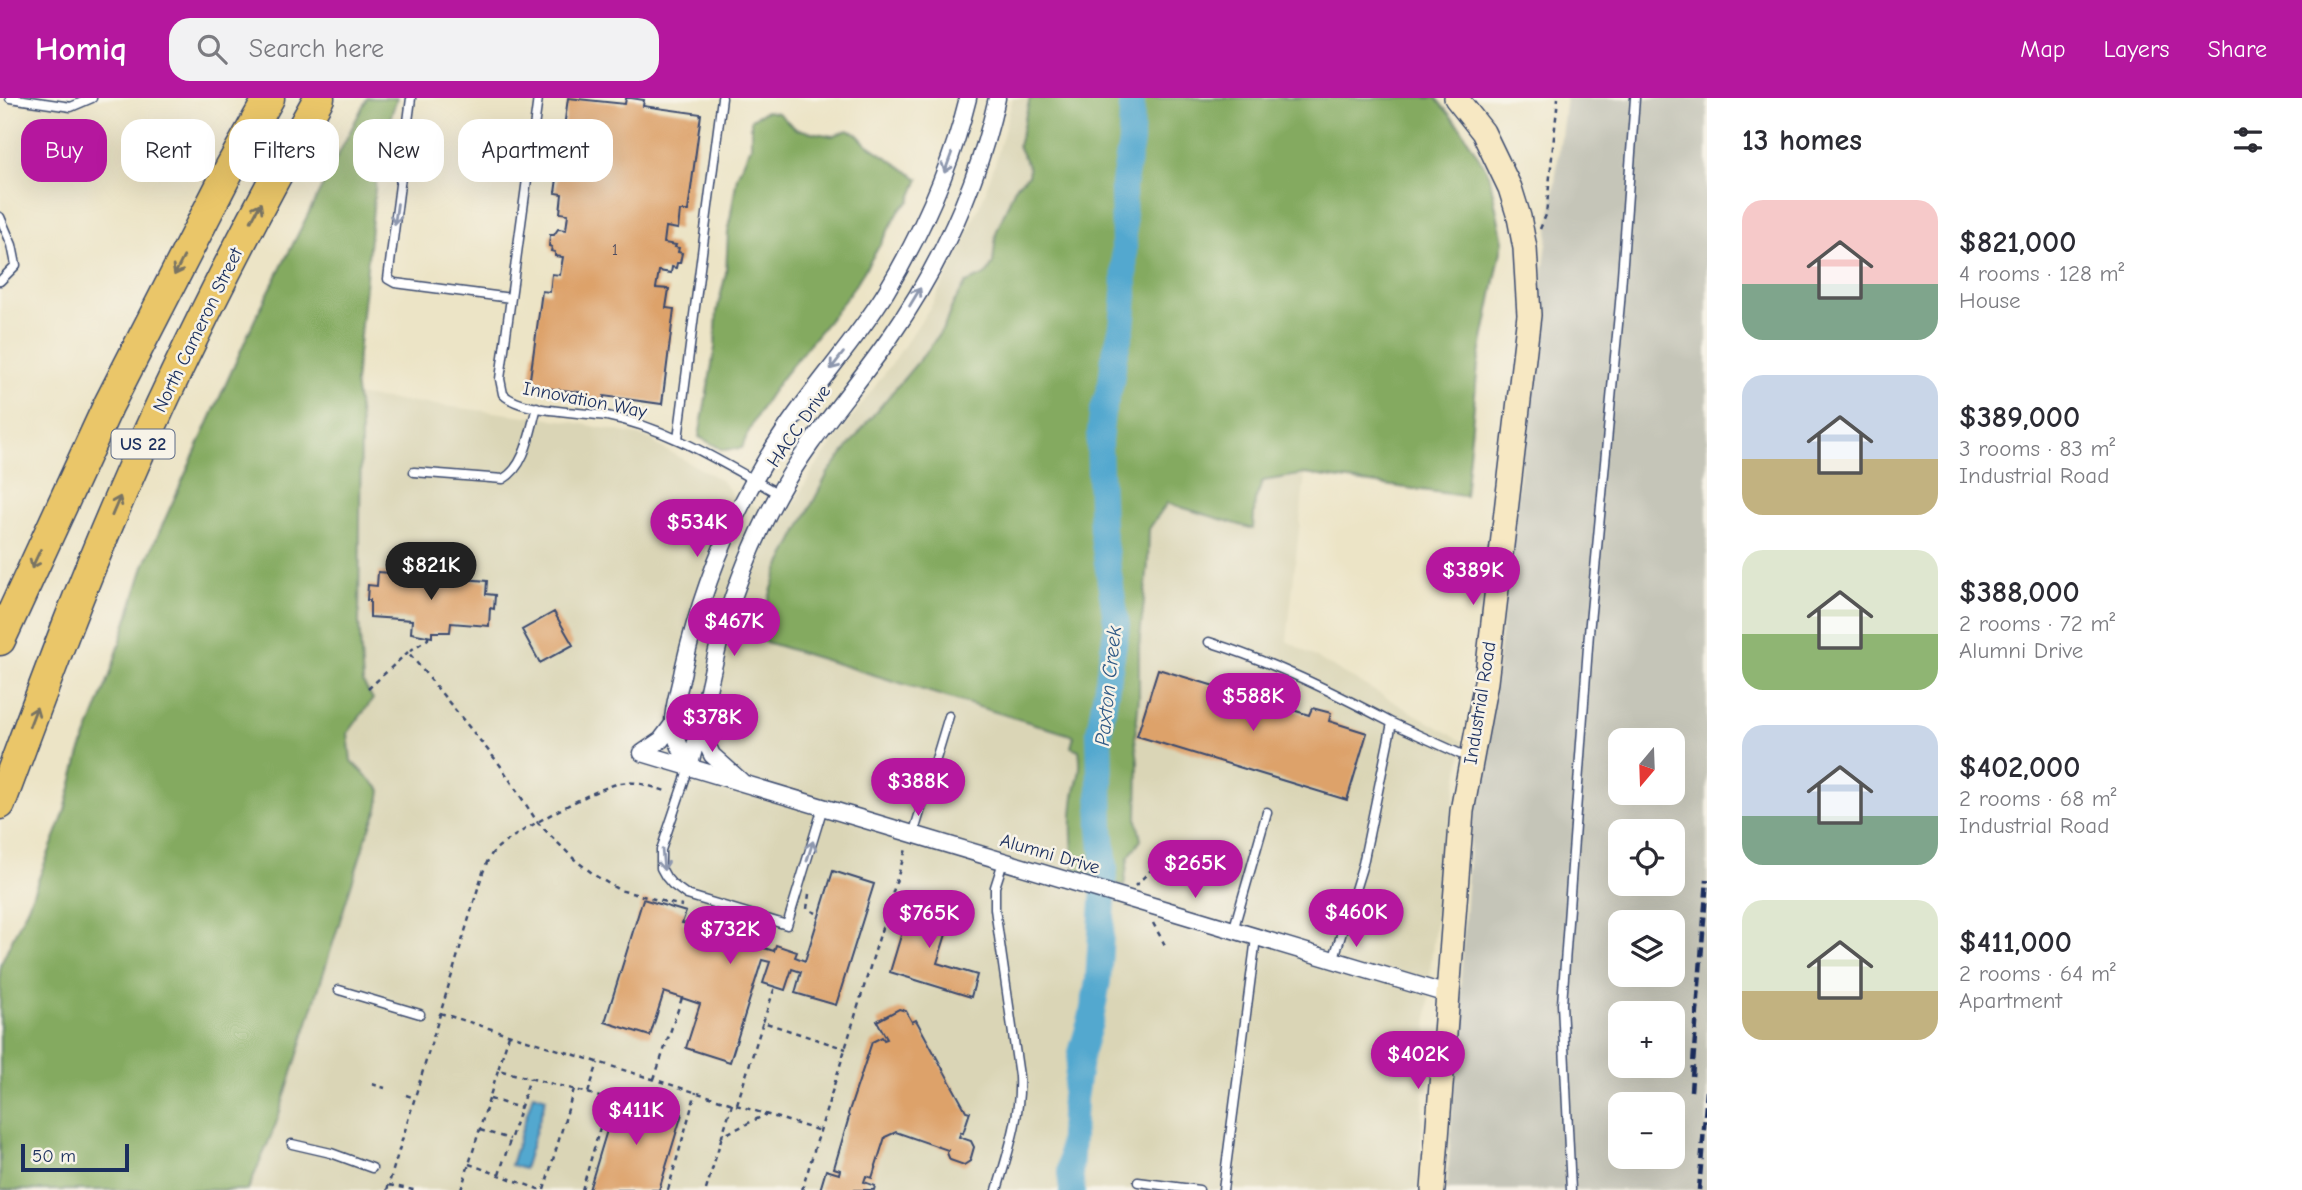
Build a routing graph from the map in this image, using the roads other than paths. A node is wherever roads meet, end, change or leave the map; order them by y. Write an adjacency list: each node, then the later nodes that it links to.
1 (10, 98): 2 (lane)
2 (92, 98)
3 (269, 98): 21 (highway, US 22, one-way to 21)
4 (319, 98): 30 (highway, North Cameron Street / US 22, one-way to 4)
5 (411, 98): 15 (lane, one-way to 15)
6 (538, 98): 15 (lane, Innovation Way)
7 (722, 98): 17 (lane)
8 (968, 98): 19 (street, HACC Drive, one-way to 19)
9 (997, 98): 20 (street, HACC Drive, one-way to 9)
10 (1457, 98): 27 (street, Industrial Road)
11 (1635, 98): 48 (lane)
12 (0, 217): 13 (lane)
13 (2, 228): 14 (lane)
14 (0, 281)
15 (511, 298): 16 (lane, Innovation Way)
16 (537, 407): 17 (lane, Innovation Way); 18 (lane)
17 (678, 439): 19 (lane, Innovation Way)
18 (414, 472)
19 (754, 480): 20 (lane, Innovation Way); 25 (street, HACC Drive)
20 (779, 494): 26 (street, HACC Drive)
21 (0, 640)
22 (1209, 642): 24 (lane)
23 (949, 716): 33 (lane)
24 (1392, 723): 27 (lane); 37 (lane)
25 (673, 724): 28 (street); 28 (street, Alumni Drive)
26 (700, 729): 28 (street, HACC Drive); 29 (street)
27 (1472, 760): 39 (street, Industrial Road)
28 (689, 767): 29 (street, Alumni Drive); 31 (lane, one-way to 31)
29 (745, 785): 31 (street, Alumni Drive)
30 (0, 804)
31 (823, 807): 33 (street, Alumni Drive)
32 (1267, 812): 35 (lane)
33 (910, 841): 34 (street, Alumni Drive)
34 (1003, 862): 35 (street, Alumni Drive); 44 (lane)
35 (1233, 931): 36 (street, Alumni Drive)
36 (1256, 938): 37 (street, Alumni Drive); 46 (lane)
37 (1333, 961): 39 (street, Alumni Drive)
38 (339, 990): 40 (lane)
39 (1447, 994): 47 (street, Industrial Road)
40 (420, 1014)
41 (292, 1144): 42 (lane)
42 (372, 1168)
43 (1138, 1182): 45 (lane)
44 (997, 1190)
45 (1199, 1190)
46 (1223, 1190)
47 (1433, 1190)
48 (1571, 1190)

